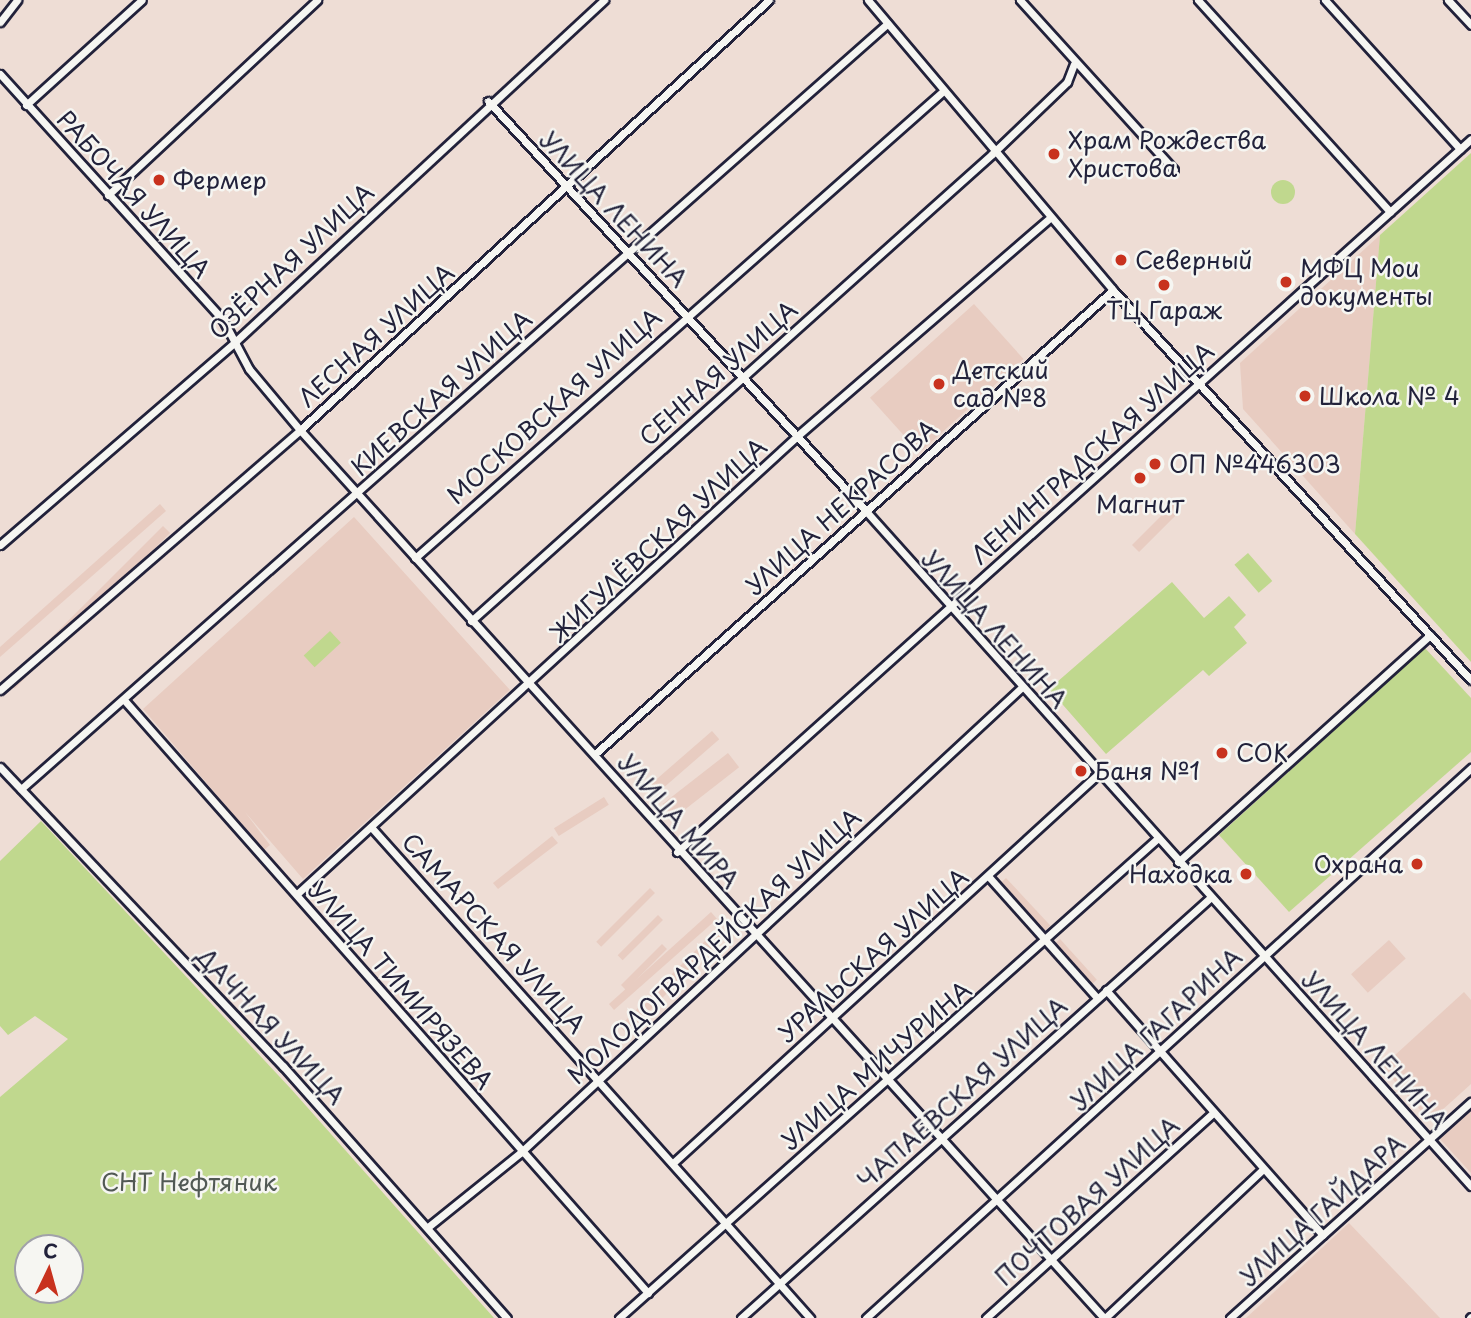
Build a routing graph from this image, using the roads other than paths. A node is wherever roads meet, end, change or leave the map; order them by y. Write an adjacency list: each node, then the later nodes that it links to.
1 (17, 0): 11 (street)
2 (142, 0): 18 (street)
3 (317, 0): 24 (street)
4 (604, 0): 17 (street, ОЗЁРНАЯ УЛИЦА)
5 (769, 0): 23 (street, ЛЕСНАЯ УЛИЦА)
6 (868, 0): 12 (street)
7 (1020, 0): 14 (street)
8 (1198, 0): 25 (street)
9 (1325, 0): 20 (street)
10 (1448, 0): 13 (street)
11 (0, 22)
12 (887, 24): 16 (street); 27 (street, КИЕВСКАЯ УЛИЦА)
13 (1471, 25)
14 (1074, 64): 21 (street, СЕННАЯ УЛИЦА); 22 (street)
15 (0, 74): 18 (street, РАБОЧАЯ УЛИЦА)
16 (942, 92): 21 (street); 29 (street, МОСКОВСКАЯ УЛИЦА)
17 (488, 102): 23 (street, УЛИЦА ЛЕНИНА); 30 (street, ОЗЁРНАЯ УЛИЦА)
18 (26, 104): 24 (street, РАБОЧАЯ УЛИЦА)
19 (1471, 139): 20 (street, ЛЕНИНГРАДСКАЯ УЛИЦА)
20 (1460, 149): 25 (street, ЛЕНИНГРАДСКАЯ УЛИЦА)
21 (992, 154): 26 (street); 31 (street, СЕННАЯ УЛИЦА)
22 (1174, 170)
23 (568, 187): 27 (street, УЛИЦА ЛЕНИНА); 33 (street, ЛЕСНАЯ УЛИЦА)
24 (108, 195): 30 (street, РАБОЧАЯ УЛИЦА)
25 (1390, 212): 32 (street, ЛЕНИНГРАДСКАЯ УЛИЦА)
26 (1050, 218): 28 (street); 34 (street, ЖИГУЛЁВСКАЯ УЛИЦА)
27 (626, 250): 29 (street, УЛИЦА ЛЕНИНА); 35 (street, КИЕВСКАЯ УЛИЦА)
28 (1113, 290): 32 (street); 36 (street, УЛИЦА НЕКРАСОВА)
29 (685, 314): 31 (street, УЛИЦА ЛЕНИНА); 38 (street, МОСКОВСКАЯ УЛИЦА)
30 (236, 341): 33 (street, УЛИЦА МИРА); 37 (street, ОЗЁРНАЯ УЛИЦА)
31 (742, 377): 34 (street, УЛИЦА ЛЕНИНА); 40 (street, СЕННАЯ УЛИЦА)
32 (1199, 383): 39 (street, ЛЕНИНГРАДСКАЯ УЛИЦА); 41 (street)
33 (300, 430): 35 (street, УЛИЦА МИРА); 45 (street, ЛЕСНАЯ УЛИЦА)
34 (796, 437): 36 (street, УЛИЦА ЛЕНИНА); 43 (street, ЖИГУЛЁВСКАЯ УЛИЦА)
35 (359, 494): 38 (street, УЛИЦА МИРА); 46 (street, КИЕВСКАЯ УЛИЦА)
36 (865, 510): 39 (street, УЛИЦА ЛЕНИНА); 47 (street, УЛИЦА НЕКРАСОВА)
37 (0, 545)
38 (415, 558): 40 (street, УЛИЦА МИРА)
39 (949, 608): 44 (street, УЛИЦА ЛЕНИНА); 54 (street, ЛЕНИНГРАДСКАЯ УЛИЦА)
40 (471, 621): 43 (street, УЛИЦА МИРА)
41 (1430, 635): 42 (street); 55 (street)
42 (1471, 680)
43 (531, 686): 47 (street, УЛИЦА МИРА); 52 (street, ЖИГУЛЁВСКАЯ УЛИЦА)
44 (1022, 687): 50 (street, УЛИЦА ЛЕНИНА); 59 (street, МОЛОДОГВАРДЕЙСКАЯ УЛИЦА)
45 (0, 690)
46 (125, 701): 51 (street, КИЕВСКАЯ УЛИЦА); 57 (street, УЛИЦА ТИМИРЯЗЕВА)
47 (596, 753): 54 (street, УЛИЦА МИРА)
48 (0, 767): 51 (street, ДАЧНАЯ УЛИЦА)
49 (1471, 768): 61 (street, УЛИЦА ГАГАРИНА)
50 (1098, 774): 53 (street, УЛИЦА ЛЕНИНА); 56 (street, УРАЛЬСКАЯ УЛИЦА)
51 (21, 789): 78 (street, ДАЧНАЯ УЛИЦА)
52 (371, 827): 57 (street, ЖИГУЛЁВСКАЯ УЛИЦА); 66 (street, САМАРСКАЯ УЛИЦА)
53 (1157, 839): 55 (street, УЛИЦА ЛЕНИНА); 60 (street, УЛИЦА МИЧУРИНА)
54 (677, 852): 59 (street, УЛИЦА МИРА)
55 (1178, 862): 58 (street, УЛИЦА ЛЕНИНА)
56 (989, 877): 60 (street); 64 (street, УРАЛЬСКАЯ УЛИЦА)
57 (297, 894): 72 (street, УЛИЦА ТИМИРЯЗЕВА)
58 (1210, 898): 61 (street, УЛИЦА ЛЕНИНА); 62 (street, ЧАПАЕВСКАЯ УЛИЦА)
59 (752, 932): 64 (street, УЛИЦА МИРА); 66 (street, МОЛОДОГВАРДЕЙСКАЯ УЛИЦА)
60 (1046, 943): 63 (street); 67 (street, УЛИЦА МИЧУРИНА)
61 (1264, 955): 65 (street, УЛИЦА ГАГАРИНА); 71 (street, УЛИЦА ЛЕНИНА)
62 (1105, 990): 63 (street, ЧАПАЕВСКАЯ УЛИЦА); 65 (street)
63 (1097, 998): 70 (street, ЧАПАЕВСКАЯ УЛИЦА)
64 (831, 1018): 67 (street, УЛИЦА МИРА); 73 (street, УРАЛЬСКАЯ УЛИЦА)
65 (1160, 1053): 69 (street); 76 (street, УЛИЦА ГАГАРИНА)
66 (597, 1075): 72 (street, МОЛОДОГВАРДЕЙСКАЯ УЛИЦА); 73 (street, САМАРСКАЯ УЛИЦА)
67 (886, 1078): 70 (street, УЛИЦА МИРА); 77 (street, УЛИЦА МИЧУРИНА)
68 (1471, 1102): 71 (street, УЛИЦА ГАЙДАРА)
69 (1213, 1113): 74 (street); 80 (street, ПОЧТОВАЯ УЛИЦА)
70 (940, 1138): 76 (street, УЛИЦА МИРА); 81 (street, ЧАПАЕВСКАЯ УЛИЦА)
71 (1430, 1140): 75 (street, УЛИЦА ЛЕНИНА); 79 (street, УЛИЦА ГАЙДАРА)
72 (520, 1153): 78 (street, МОЛОДОГВАРДЕЙСКАЯ УЛИЦА); 82 (street, УЛИЦА ТИМИРЯЗЕВА)
73 (673, 1163): 77 (street, САМАРСКАЯ УЛИЦА)
74 (1263, 1169): 79 (street); 89 (street)
75 (1471, 1186)
76 (996, 1200): 80 (street, УЛИЦА МИРА); 87 (street, УЛИЦА ГАГАРИНА)
77 (726, 1225): 81 (street, САМАРСКАЯ УЛИЦА); 82 (street, УЛИЦА МИЧУРИНА)
78 (428, 1227): 83 (street, ДАЧНАЯ УЛИЦА)
79 (1323, 1235): 90 (street, УЛИЦА ГАЙДАРА)
80 (1050, 1259): 88 (street, ПОЧТОВАЯ УЛИЦА); 89 (street, УЛИЦА МИРА)
81 (780, 1284): 85 (street, ЧАПАЕВСКАЯ УЛИЦА); 86 (street, САМАРСКАЯ УЛИЦА)
82 (648, 1293): 84 (street, УЛИЦА МИЧУРИНА)
83 (507, 1318)
84 (619, 1318)
85 (741, 1318)
86 (810, 1318)
87 (866, 1318)
88 (986, 1318)
89 (1105, 1318)
90 (1230, 1318)

